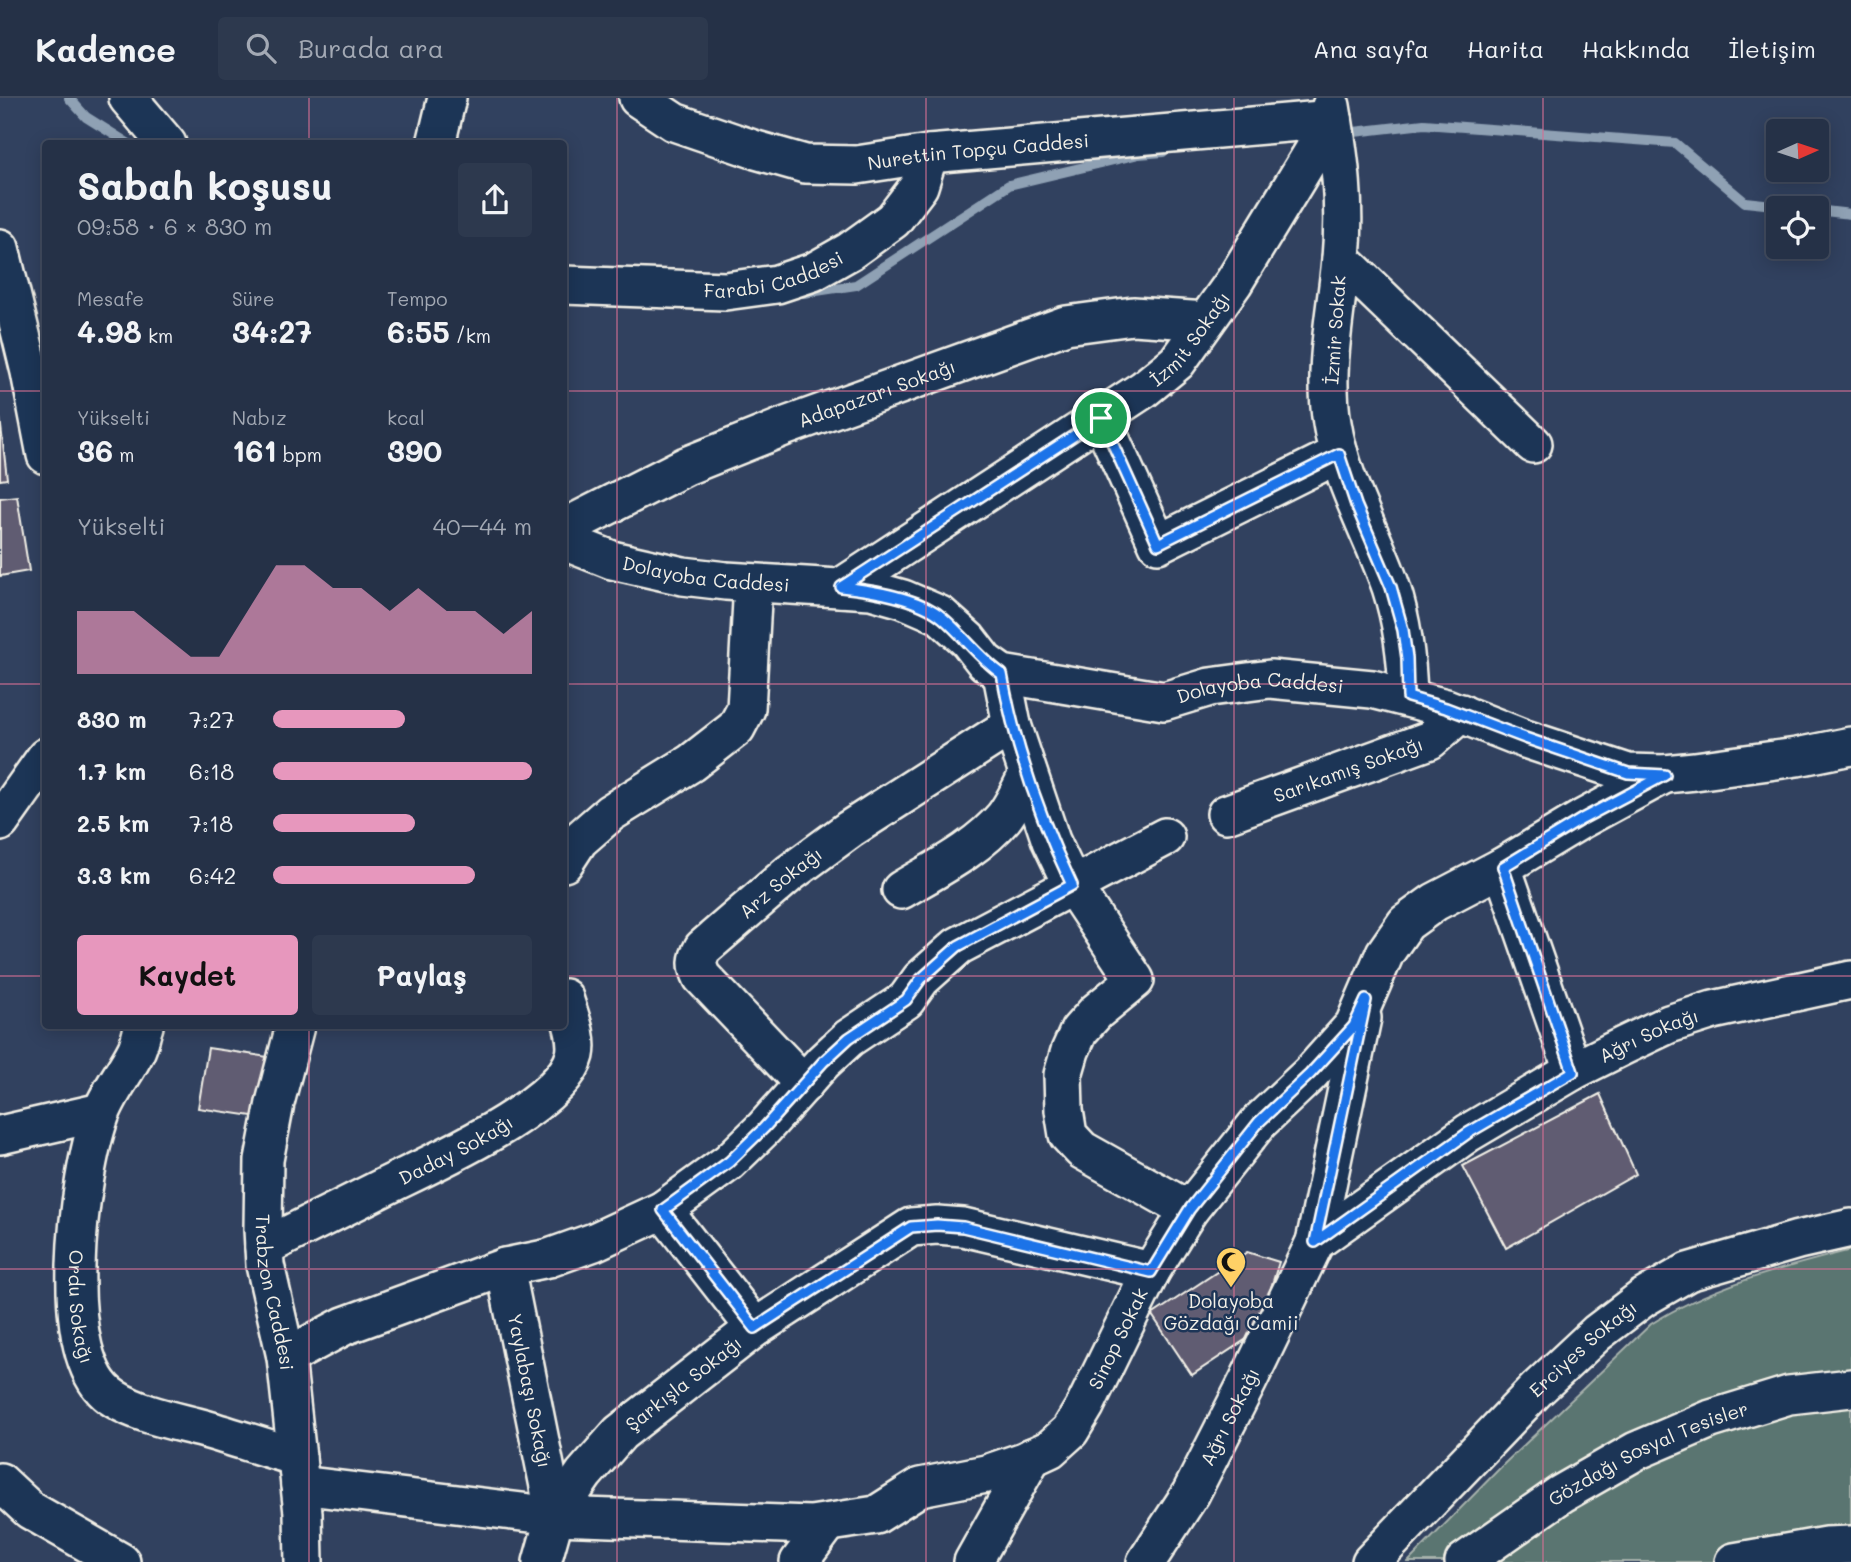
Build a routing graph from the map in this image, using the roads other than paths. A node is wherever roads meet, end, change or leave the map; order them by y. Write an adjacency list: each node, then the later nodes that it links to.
1 (128, 98): 5 (street)
2 (447, 98): 6 (street)
3 (638, 98): 7 (street, Nurettin Topçu Caddesi)
4 (1332, 108): 7 (street, Nurettin Topçu Caddesi); 9 (street, İzmir Sokak); 11 (street, İzmit Sokağı)
5 (164, 140)
6 (437, 140)
7 (929, 154): 10 (street, Farabi Caddesi)
8 (0, 248): 13 (street)
9 (1341, 259): 14 (street); 15 (street, İzmir Sokak)
10 (567, 285)
11 (1206, 321): 12 (street, İzmit Sokağı); 16 (street, Adapazarı Sokağı)
12 (1101, 418): 15 (street); 19 (street, İzmit Sokağı)
13 (42, 434)
14 (1533, 443)
15 (1339, 454): 21 (street, İzmir Sokak)
16 (567, 526)
17 (567, 542): 18 (street, Dolayoba Caddesi)
18 (752, 583): 19 (street, Dolayoba Caddesi); 31 (street)
19 (841, 587): 20 (street, Dolayoba Caddesi)
20 (1002, 674): 21 (street, Dolayoba Caddesi); 23 (street)
21 (1408, 697): 22 (street, Dolayoba Caddesi)
22 (1461, 713): 27 (street, Dolayoba Caddesi); 28 (street, Sarıkamış Sokağı)
23 (1012, 725): 26 (street); 41 (street, Arz Sokağı)
24 (1851, 746): 27 (street, Dolayoba Caddesi)
25 (42, 763): 29 (street)
26 (1028, 774): 33 (street); 34 (street)
27 (1665, 775): 32 (street, Sinop Sokak)
28 (1226, 814)
29 (0, 822)
30 (1165, 836): 33 (street)
31 (567, 858)
32 (1503, 867): 36 (street, Sinop Sokak); 40 (street)
33 (1072, 885): 41 (street); 45 (street)
34 (901, 890)
35 (1851, 980): 40 (street, Ağrı Sokağı)
36 (1366, 1000): 45 (street, Sinop Sokak); 47 (street)
37 (567, 1008): 48 (street, Daday Sokağı)
38 (143, 1029): 42 (street, Ordu Sokağı)
39 (294, 1029): 48 (street, Trabzon Caddesi)
40 (1573, 1072): 47 (street, Ağrı Sokağı)
41 (804, 1084): 44 (street)
42 (101, 1112): 43 (street); 55 (street, Ordu Sokağı)
43 (0, 1135)
44 (663, 1210): 49 (street); 51 (street)
45 (1189, 1210): 50 (street, Sinop Sokak)
46 (1851, 1228): 66 (street, Erciyes Sokağı)
47 (1315, 1242): 65 (street, Ağrı Sokağı)
48 (264, 1247): 52 (street, Trabzon Caddesi)
49 (505, 1267): 52 (street); 57 (street, Yaylabaşı Sokağı)
50 (1151, 1272): 51 (street, Şarkışla Sokağı); 54 (street, Sinop Sokak)
51 (755, 1328): 57 (street, Şarkışla Sokağı)
52 (286, 1357): 55 (street, Trabzon Caddesi)
53 (1851, 1388): 67 (street, Gözdağı Sosyal Tesisler)
54 (1032, 1457): 58 (street, Sinop Sokak); 64 (street)
55 (298, 1471): 57 (street, Ordu Sokağı); 61 (street, Trabzon Caddesi)
56 (0, 1482): 60 (street)
57 (555, 1516): 58 (street, Sinop Sokak); 62 (street)
58 (828, 1523): 63 (street)
59 (1851, 1545): 68 (street)
60 (121, 1562)
61 (304, 1562)
62 (542, 1562)
63 (799, 1562)
64 (973, 1562)
65 (1146, 1562)
66 (1371, 1562)
67 (1464, 1562)
68 (1734, 1562)

